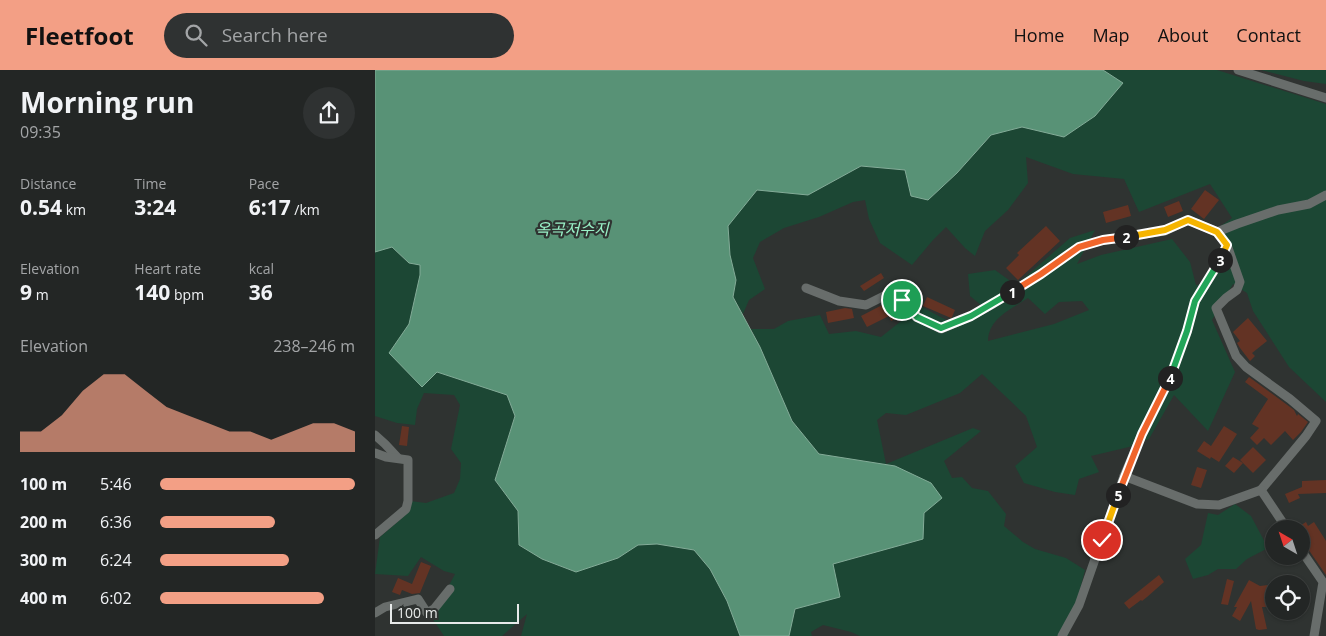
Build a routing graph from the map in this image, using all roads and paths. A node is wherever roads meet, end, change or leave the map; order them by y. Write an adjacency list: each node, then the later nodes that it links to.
1 (1238, 70): 2 (street)
2 (1326, 98)
3 (1326, 195): 4 (street)
4 (1217, 232): 5 (street); 6 (street)
5 (1227, 245): 10 (street); 11 (street)
6 (806, 288)
7 (375, 436): 9 (street)
8 (375, 453): 9 (street)
9 (399, 458): 13 (street)
10 (1125, 476): 11 (street); 18 (street)
11 (1261, 490): 12 (street)
12 (1281, 520)
13 (375, 535)
14 (1310, 562): 15 (street)
15 (1324, 581): 19 (street)
16 (449, 589): 17 (street)
17 (375, 613)
18 (1062, 636)
19 (1314, 636)

